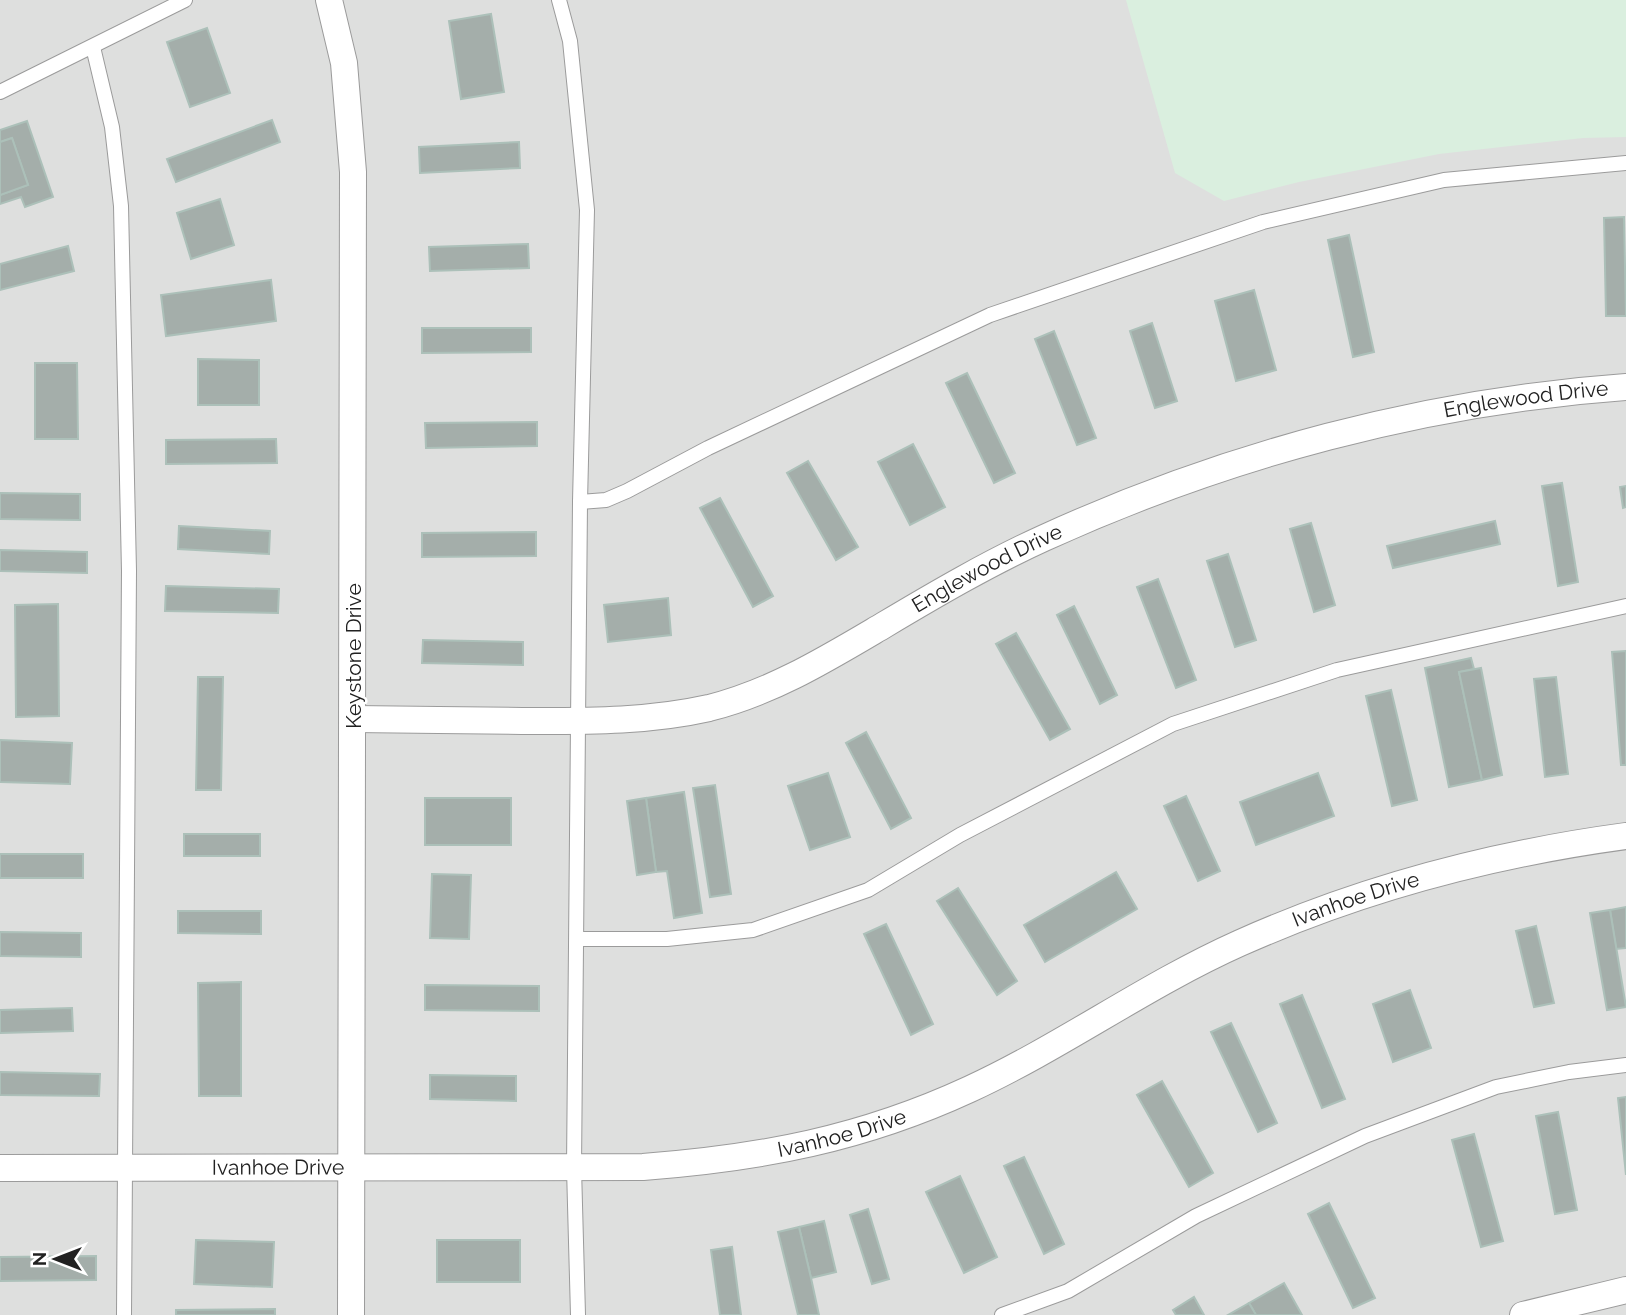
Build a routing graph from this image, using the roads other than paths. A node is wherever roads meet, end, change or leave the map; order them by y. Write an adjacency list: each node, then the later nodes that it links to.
1 (185, 0): 4 (lane)
2 (329, 0): 10 (street, Keystone Drive)
3 (559, 0): 8 (lane)
4 (93, 47): 5 (lane); 17 (lane)
5 (0, 92)
6 (1626, 163): 8 (lane)
7 (1626, 387): 11 (street, Englewood Drive)
8 (580, 502): 11 (lane)
9 (1626, 606): 13 (lane)
10 (354, 719): 11 (street, Englewood Drive); 15 (street, Keystone Drive)
11 (579, 721): 13 (lane)
12 (1626, 836): 18 (street, Ivanhoe Drive)
13 (578, 939): 18 (lane)
14 (1626, 1065): 23 (lane)
15 (351, 1167): 17 (street, Ivanhoe Drive); 18 (street, Ivanhoe Drive); 21 (street, Keystone Drive)
16 (0, 1168): 17 (street, Ivanhoe Drive)
17 (125, 1168): 20 (lane)
18 (575, 1168): 22 (lane)
19 (1626, 1290): 24 (street)
20 (124, 1315)
21 (351, 1315)
22 (578, 1315)
23 (1002, 1315)
24 (1523, 1315)

